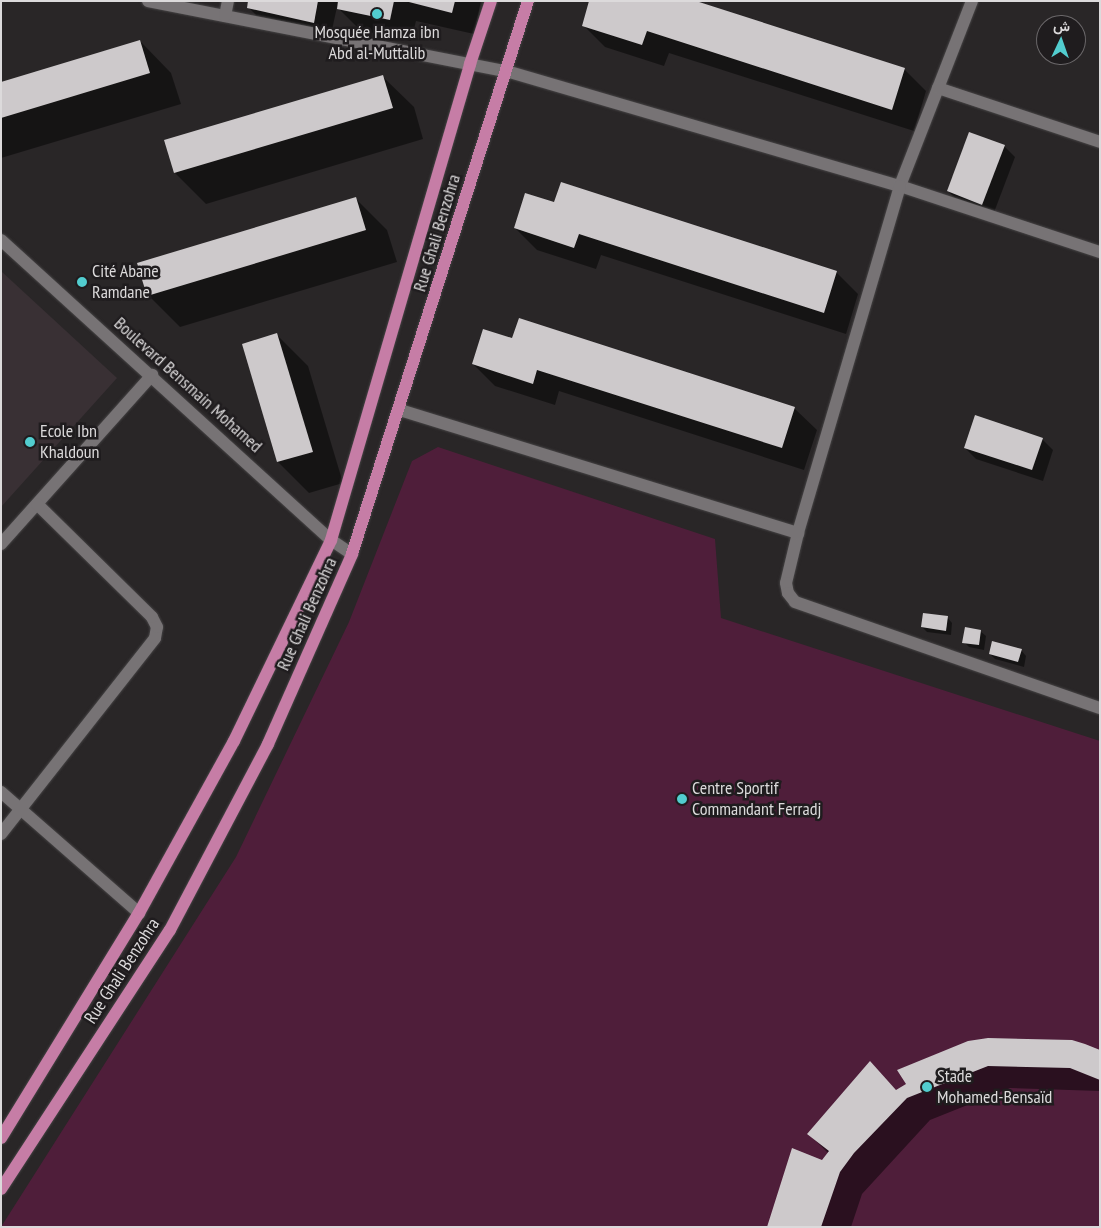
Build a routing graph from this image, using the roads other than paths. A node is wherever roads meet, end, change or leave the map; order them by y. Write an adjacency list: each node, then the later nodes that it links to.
1 (148, 1): 6 (street)
2 (228, 1): 6 (street)
3 (491, 1): 7 (main road, Rue Ghali Benzohra)
4 (528, 1): 8 (main road, Rue Ghali Benzohra)
5 (972, 1): 9 (street)
6 (225, 16): 7 (street)
7 (470, 64): 8 (street); 18 (main road, Rue Ghali Benzohra)
8 (506, 71): 11 (street); 15 (main road, Rue Ghali Benzohra)
9 (938, 88): 10 (street); 11 (street)
10 (1100, 142)
11 (900, 186): 13 (street); 17 (street)
12 (1, 240): 14 (street, Boulevard Bensmain Mohamed)
13 (1100, 252)
14 (152, 375): 16 (street); 18 (street, Boulevard Bensmain Mohamed)
15 (400, 410): 17 (street); 20 (main road, Rue Ghali Benzohra)
16 (37, 504): 19 (street); 23 (street)
17 (798, 533): 21 (street)
18 (331, 540): 20 (street, Boulevard Bensmain Mohamed); 25 (main road, Rue Ghali Benzohra)
19 (1, 544)
20 (352, 554): 27 (main road, Rue Ghali Benzohra)
21 (1100, 708)
22 (1, 792): 23 (street)
23 (22, 810): 24 (street); 25 (street)
24 (1, 834)
25 (139, 913): 26 (main road, Rue Ghali Benzohra)
26 (1, 1138)
27 (1, 1189)

